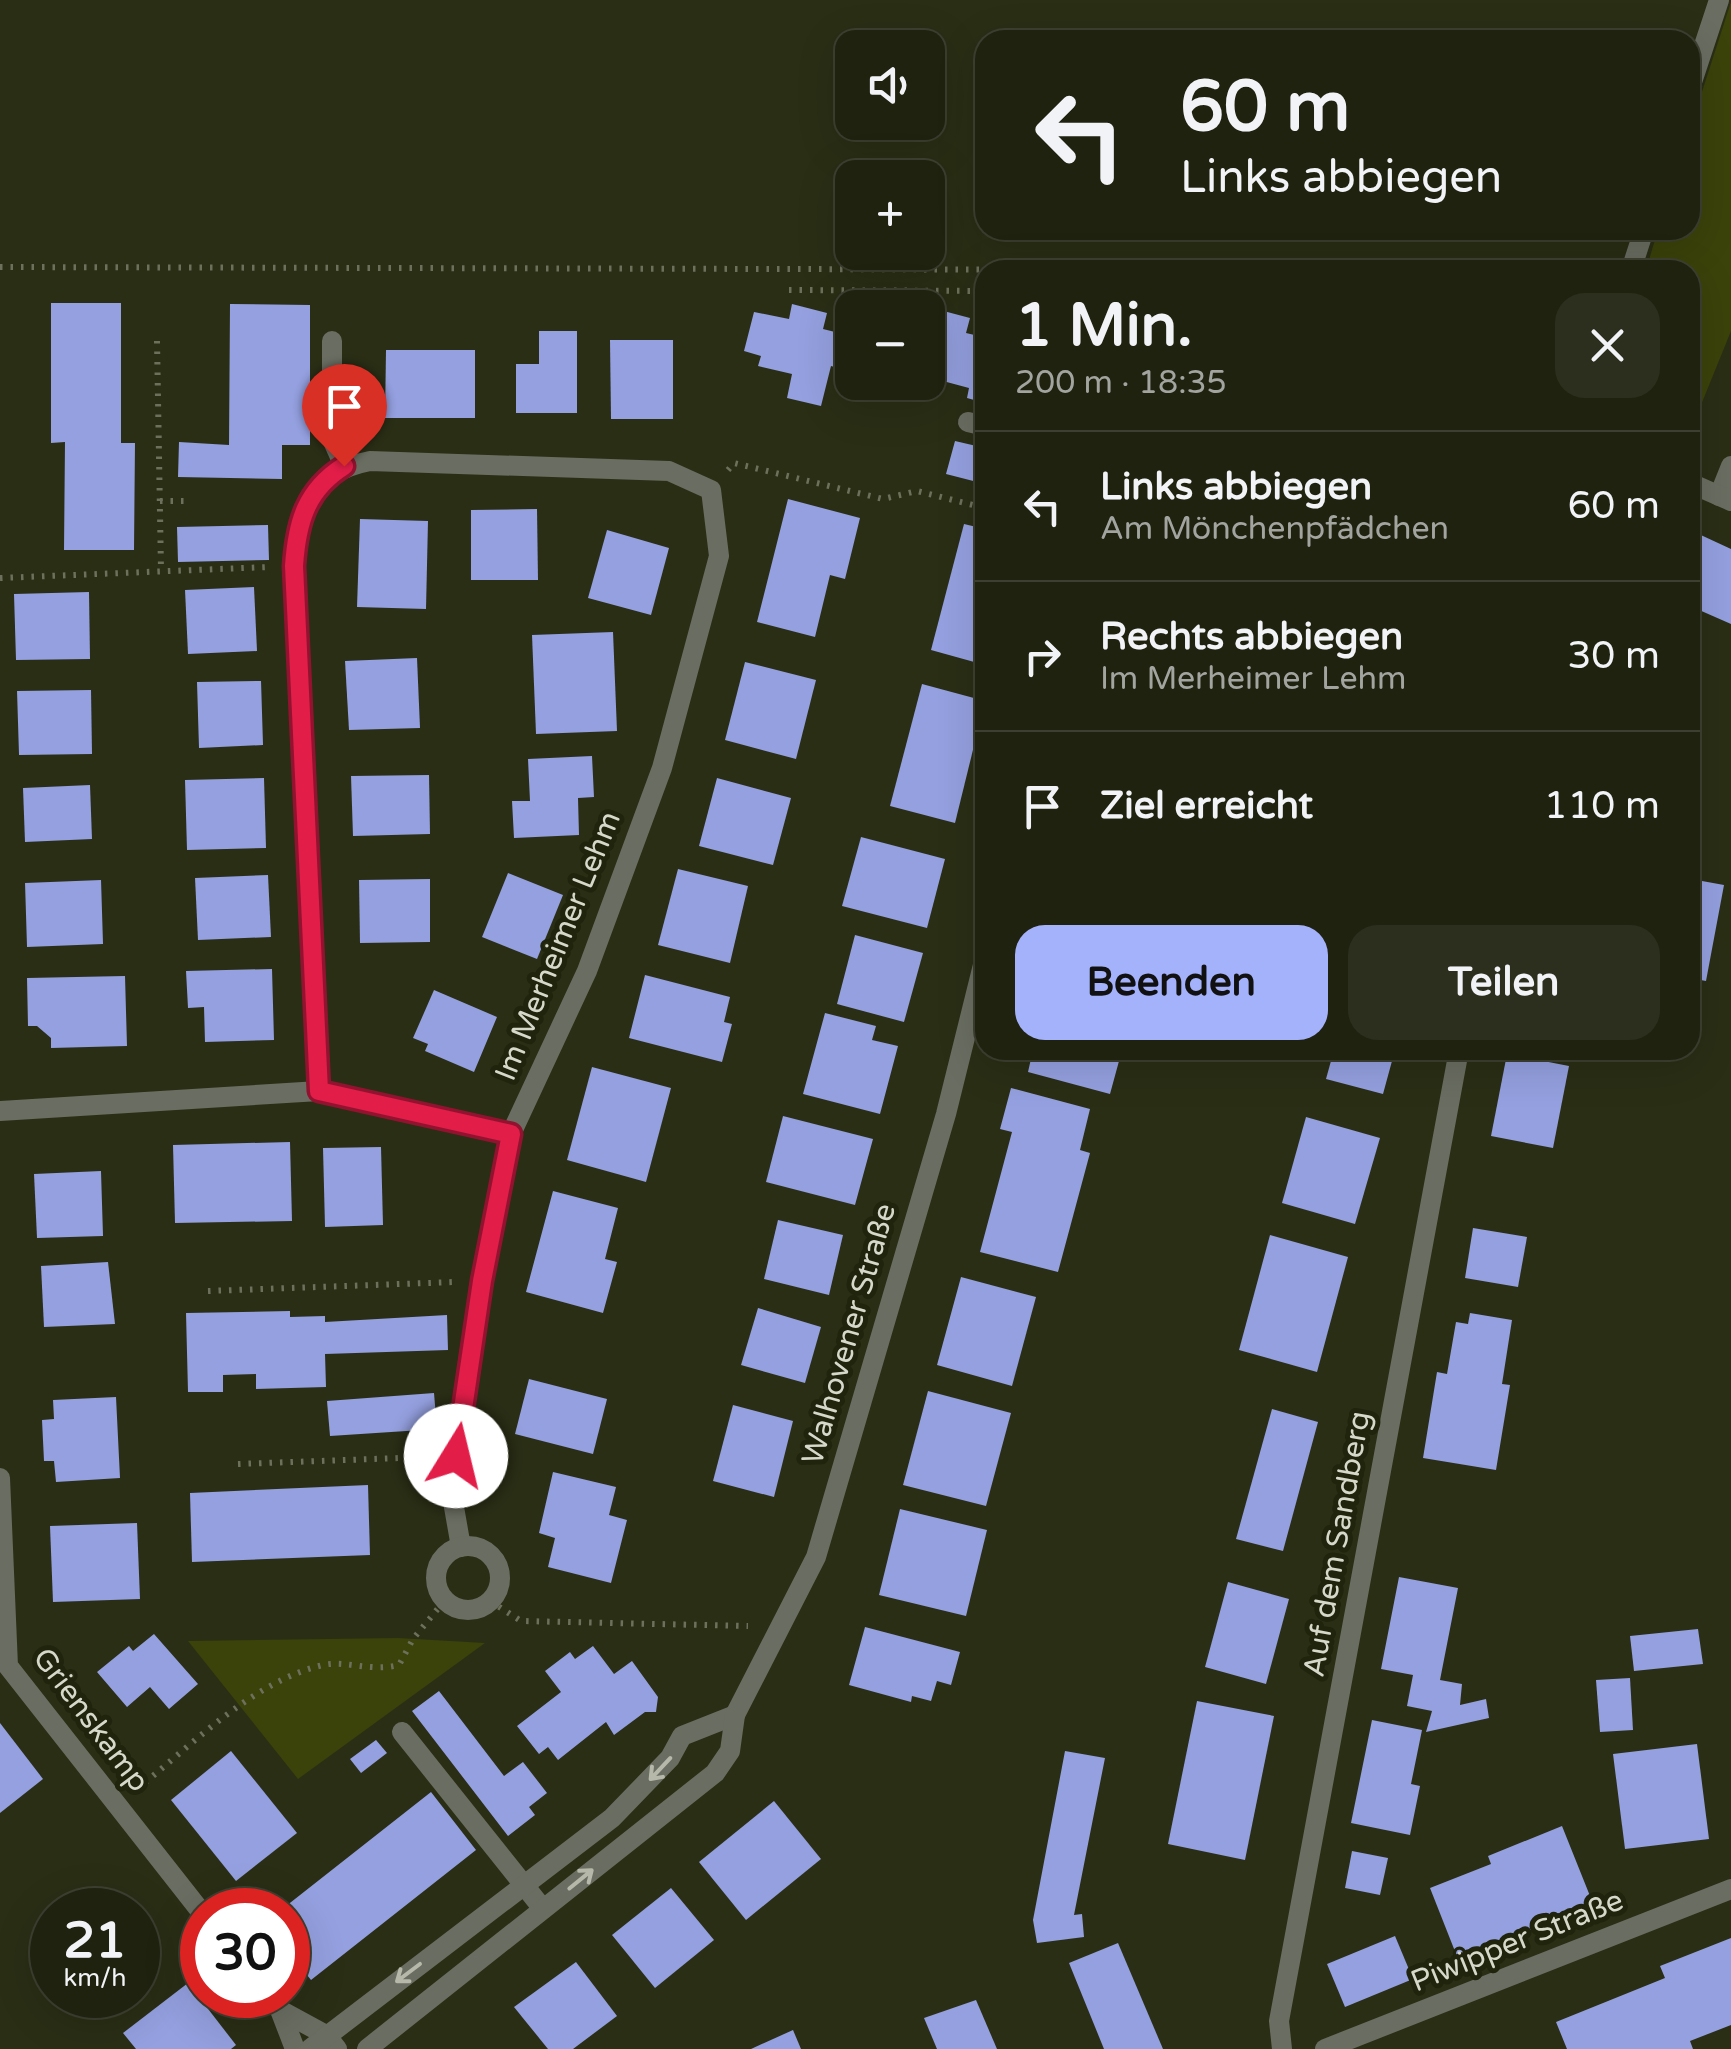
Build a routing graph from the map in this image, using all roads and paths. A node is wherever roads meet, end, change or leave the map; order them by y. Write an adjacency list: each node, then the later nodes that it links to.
1 (1722, 7): 2 (street)
2 (1700, 63)
3 (0, 268): 4 (path)
4 (975, 269)
5 (789, 290): 6 (path)
6 (975, 290)
7 (157, 341): 14 (path)
8 (332, 341): 9 (street)
9 (344, 466): 12 (street); 17 (street)
10 (1731, 466): 13 (street)
11 (1700, 487): 13 (street)
12 (711, 490): 16 (path); 24 (street, Im Merheimer Lehm)
13 (1725, 498)
14 (160, 501): 15 (path); 18 (path)
15 (185, 501)
16 (975, 506)
17 (294, 566): 18 (path); 22 (street)
18 (161, 570): 19 (path)
19 (0, 578)
20 (975, 997): 33 (street, Walhovener Straße)
21 (1457, 1060): 47 (street, Auf dem Sandberg)
22 (319, 1091): 23 (street); 24 (street)
23 (0, 1111)
24 (511, 1134): 25 (street, Im Merheimer Lehm)
25 (482, 1281): 26 (path); 27 (street, Im Merheimer Lehm)
26 (208, 1290)
27 (456, 1456): 28 (path); 30 (street, Im Merheimer Lehm)
28 (238, 1464)
29 (0, 1478): 34 (street, Grienskamp)
30 (461, 1546): 31 (street); 32 (street)
31 (445, 1600): 32 (street); 37 (path)
32 (490, 1602): 33 (path)
33 (782, 1626): 35 (street, Walhovener Straße)
34 (4, 1668): 37 (street, Grienskamp)
35 (734, 1714): 38 (street, one-way to 38); 41 (street, Walhovener Straße, one-way to 35)
36 (402, 1732): 38 (street)
37 (117, 1805): 39 (street, Grienskamp)
38 (524, 1885): 41 (street); 44 (street, one-way to 44)
39 (182, 1888)
40 (1731, 1889): 48 (street, Piwipper Straße)
41 (544, 1909): 46 (street, Walhovener Straße)
42 (281, 2018): 45 (street)
43 (293, 2018): 44 (street)
44 (324, 2044)
45 (295, 2049)
46 (368, 2049)
47 (1282, 2049)
48 (1325, 2049)

